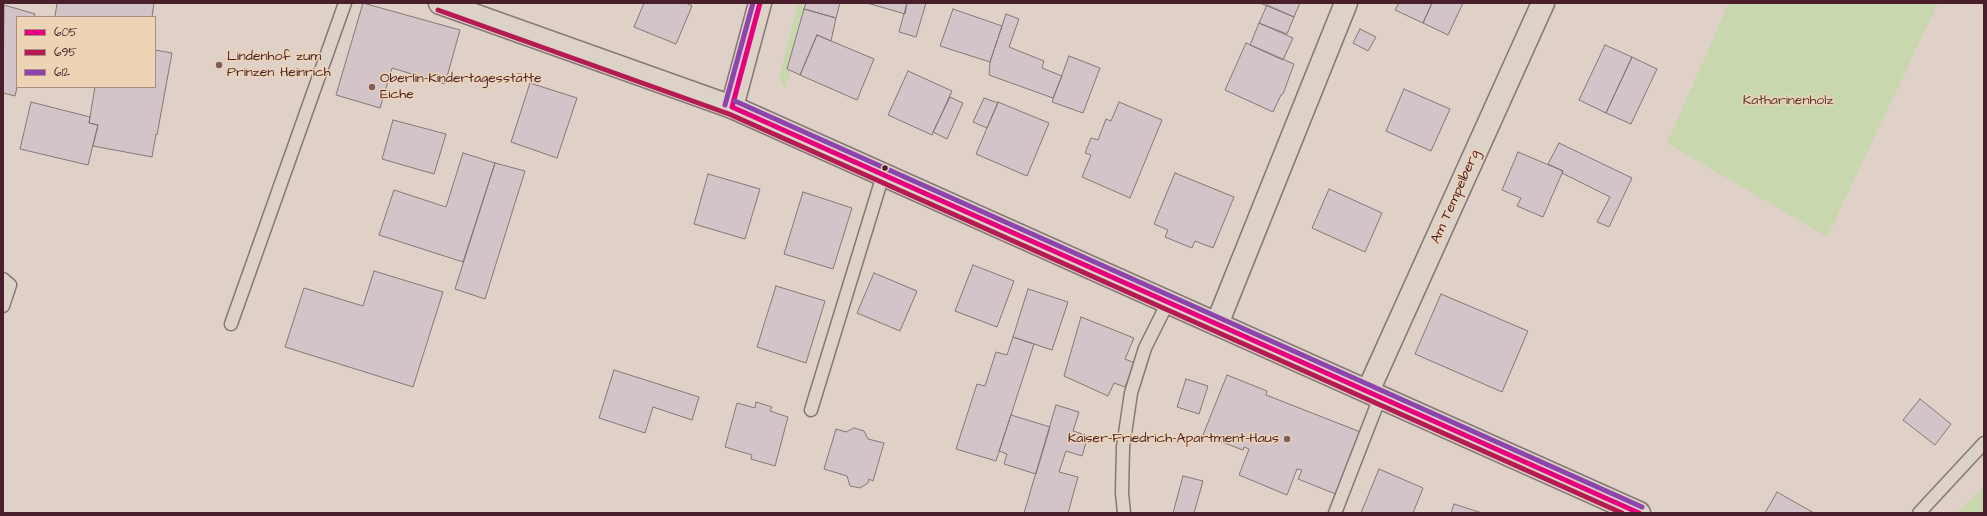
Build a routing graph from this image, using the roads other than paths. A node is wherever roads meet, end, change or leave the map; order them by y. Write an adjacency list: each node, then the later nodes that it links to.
1 (345, 3): 11 (lane)
2 (440, 3): 6 (street)
3 (760, 3): 6 (street)
4 (1346, 3): 12 (street)
5 (1543, 3): 13 (street, Am Tempelberg)
6 (732, 107): 7 (street)
7 (883, 175): 9 (street); 14 (lane)
8 (3, 279): 10 (lane)
9 (1168, 302): 12 (street); 17 (lane)
10 (3, 306)
11 (231, 324)
12 (1217, 324): 13 (street)
13 (1374, 394): 16 (street); 18 (lane)
14 (811, 410)
15 (1984, 443): 19 (lane)
16 (1634, 512)
17 (1124, 513)
18 (1335, 513)
19 (1919, 513)

